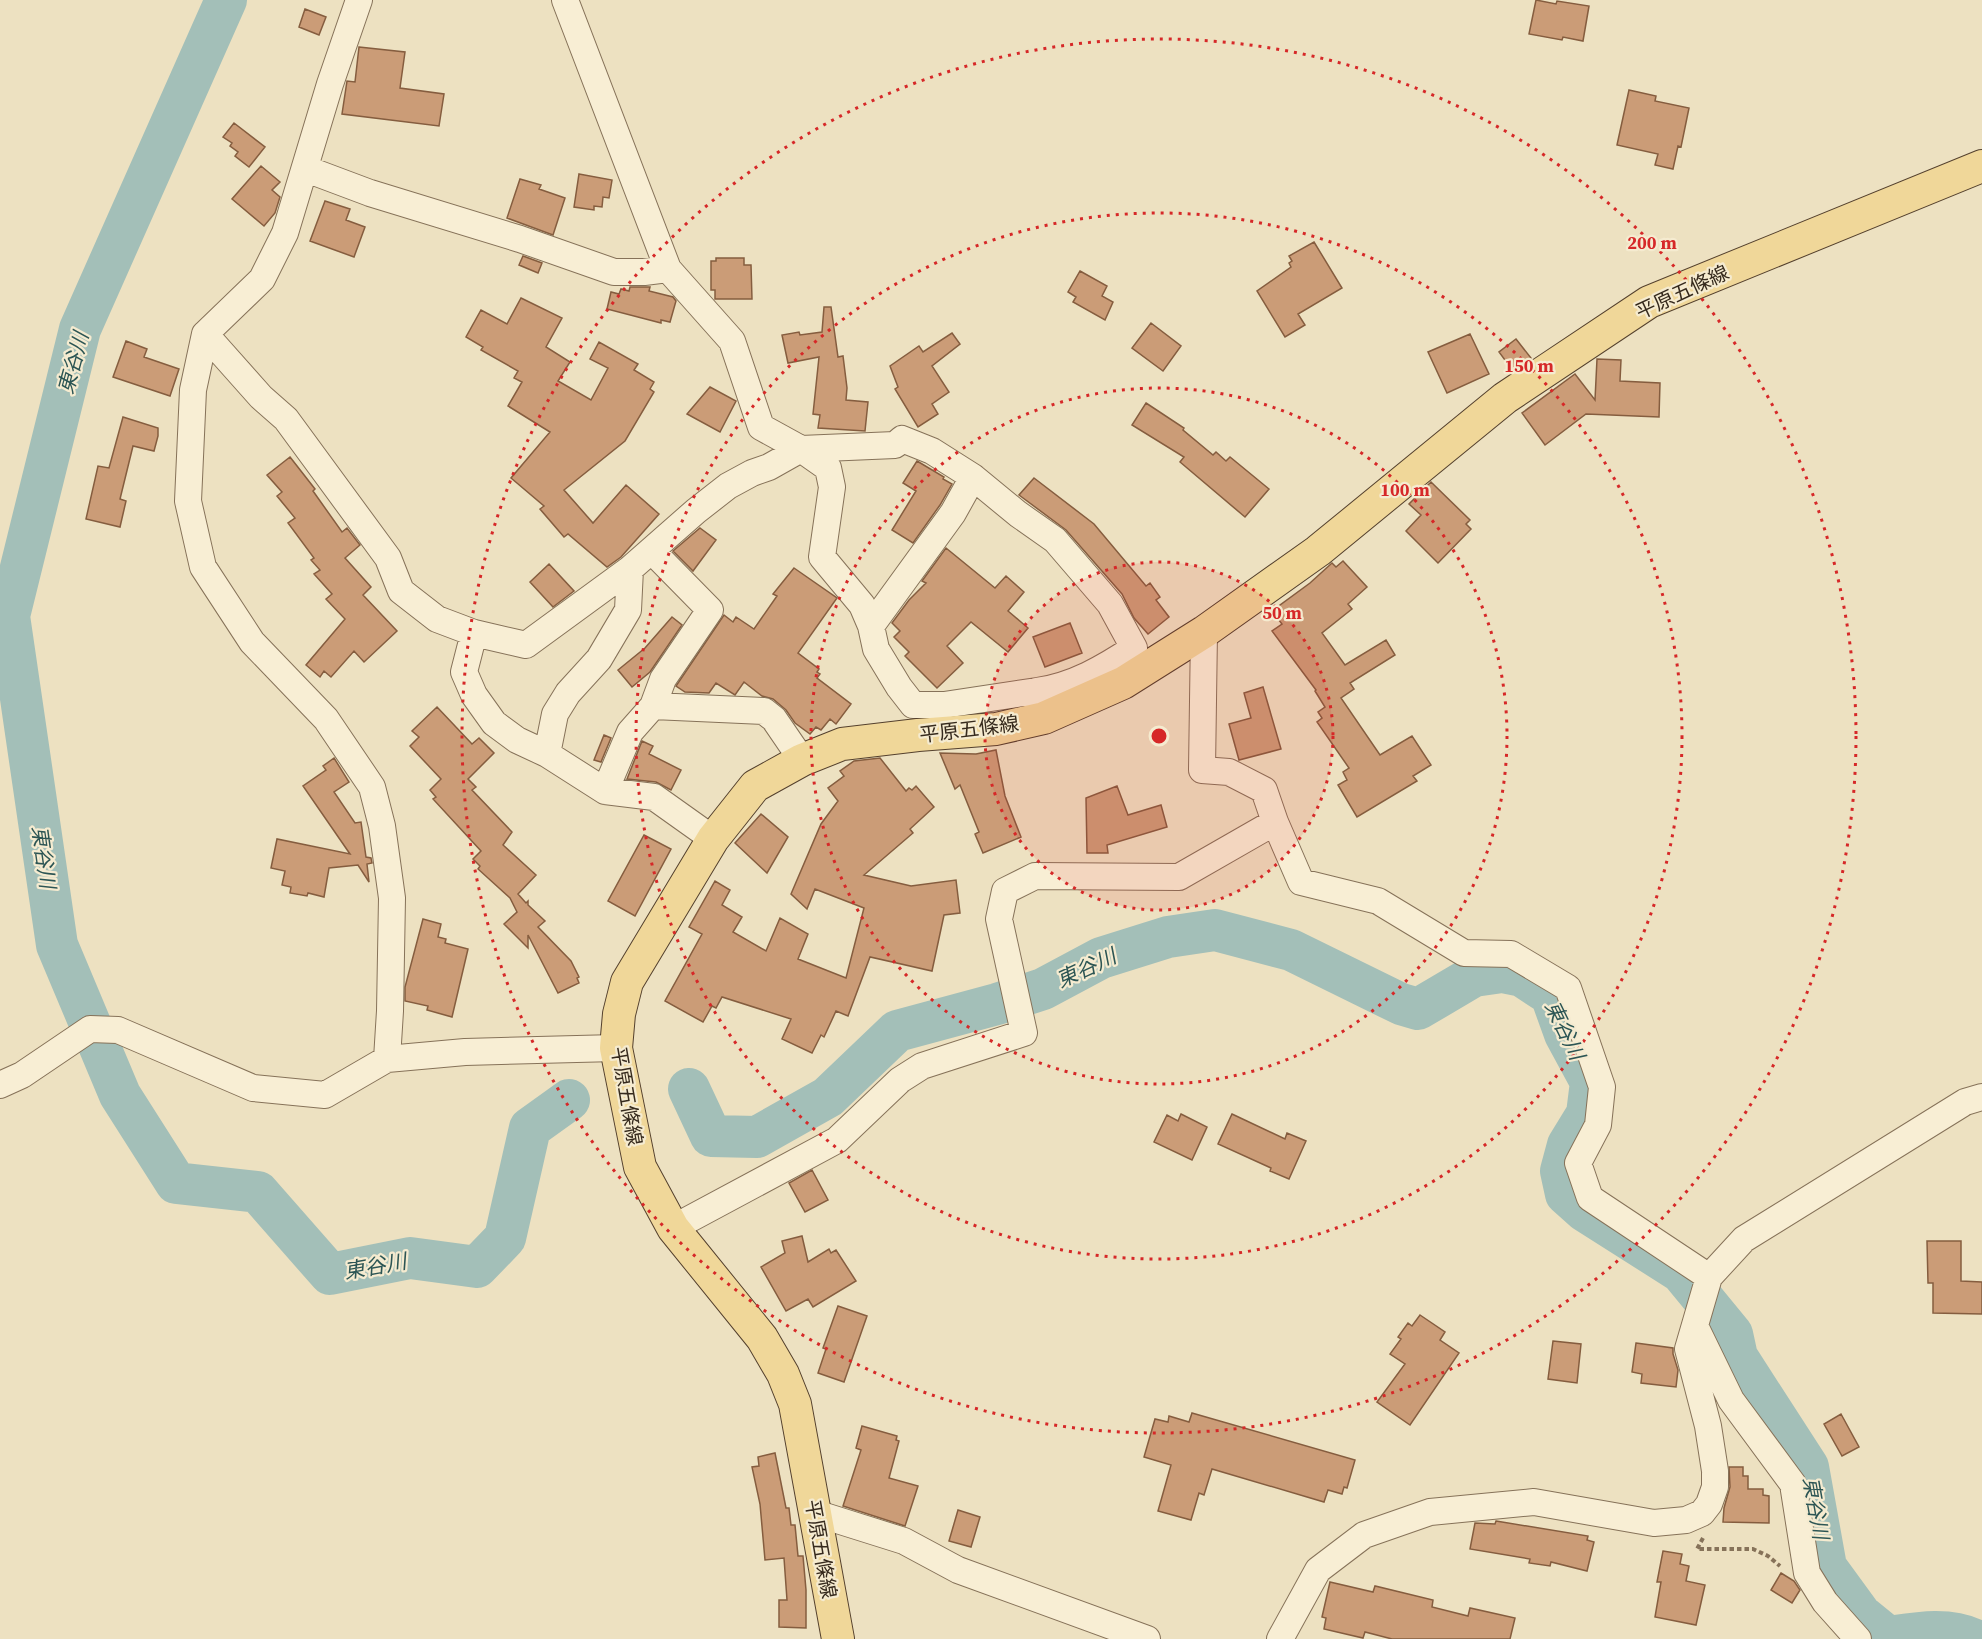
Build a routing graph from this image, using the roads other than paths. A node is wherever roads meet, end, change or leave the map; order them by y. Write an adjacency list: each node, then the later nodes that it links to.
1 (359, 0): 4 (street)
2 (565, 0): 5 (street)
3 (1982, 166): 12 (main road, 平原五條線)
4 (306, 169): 5 (street); 6 (street)
5 (668, 269): 7 (street)
6 (206, 334): 13 (street); 22 (street)
7 (801, 449): 8 (street); 9 (street); 11 (street)
8 (973, 477): 11 (street); 14 (street)
9 (652, 551): 10 (street); 15 (street)
10 (630, 569): 13 (street); 16 (street)
11 (871, 626): 14 (street)
12 (1204, 632): 14 (main road, 平原五條線); 19 (street)
13 (474, 633): 16 (street)
14 (1040, 704): 17 (main road, 平原五條線)
15 (653, 706): 17 (street); 18 (street)
16 (547, 754): 18 (street)
17 (802, 760): 20 (main road, 平原五條線)
18 (605, 790): 20 (street)
19 (1275, 822): 25 (street); 26 (street)
20 (713, 838): 21 (main road, 平原五條線)
21 (616, 1048): 22 (street); 25 (main road, 平原五條線)
22 (387, 1059): 23 (street)
23 (0, 1086)
24 (1982, 1097): 26 (street)
25 (673, 1228): 28 (main road, 平原五條線)
26 (1709, 1277): 27 (street)
27 (1696, 1328): 31 (street); 32 (street)
28 (815, 1513): 29 (main road, 平原五條線); 30 (street)
29 (838, 1639)
30 (1147, 1639)
31 (1280, 1639)
32 (1858, 1639)

